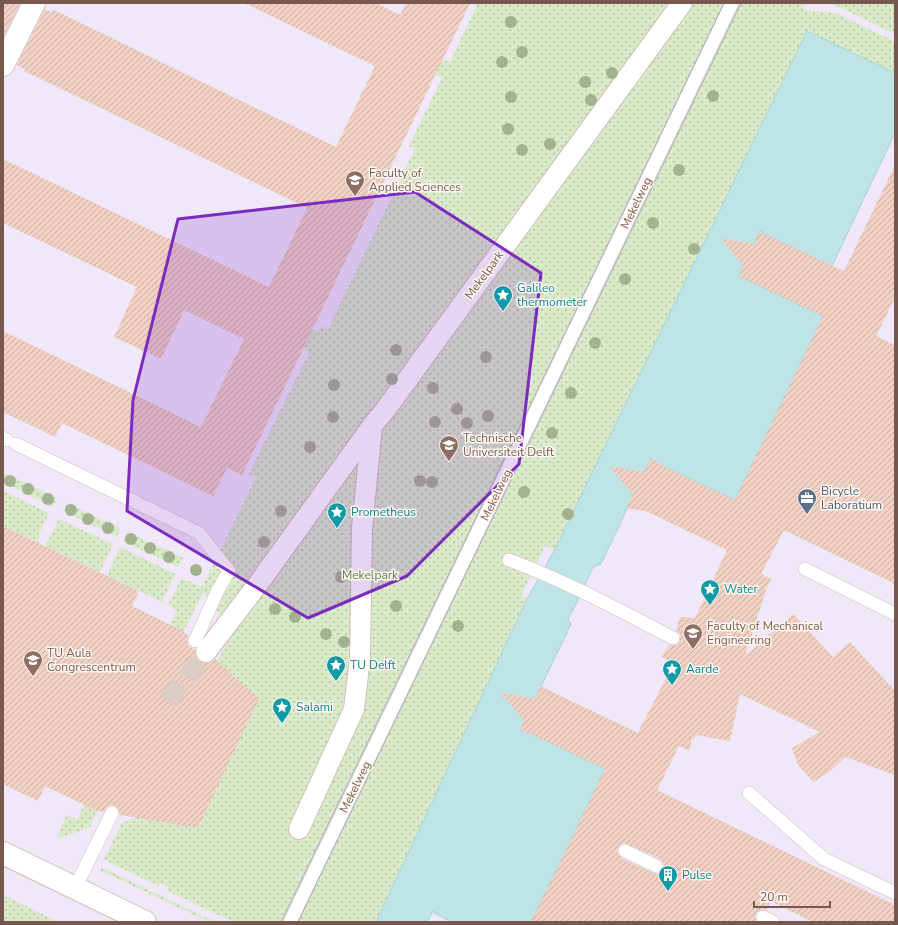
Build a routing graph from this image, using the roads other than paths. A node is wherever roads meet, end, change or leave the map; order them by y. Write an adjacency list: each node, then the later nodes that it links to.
1 (34, 3): 4 (street)
2 (682, 3): 5 (street, Mekelpark)
3 (732, 3): 21 (lane, Mekelweg)
4 (3, 65)
5 (372, 426): 11 (street, Mekelpark); 14 (street)
6 (9, 441): 11 (lane)
7 (509, 560): 10 (lane)
8 (805, 569): 9 (lane)
9 (895, 614)
10 (673, 638)
11 (200, 646)
12 (749, 793): 19 (lane)
13 (112, 813): 18 (lane)
14 (299, 829)
15 (625, 851): 17 (lane)
16 (3, 854): 18 (street)
17 (656, 866)
18 (74, 888): 20 (street)
19 (895, 893)
20 (145, 922)
21 (290, 922)

